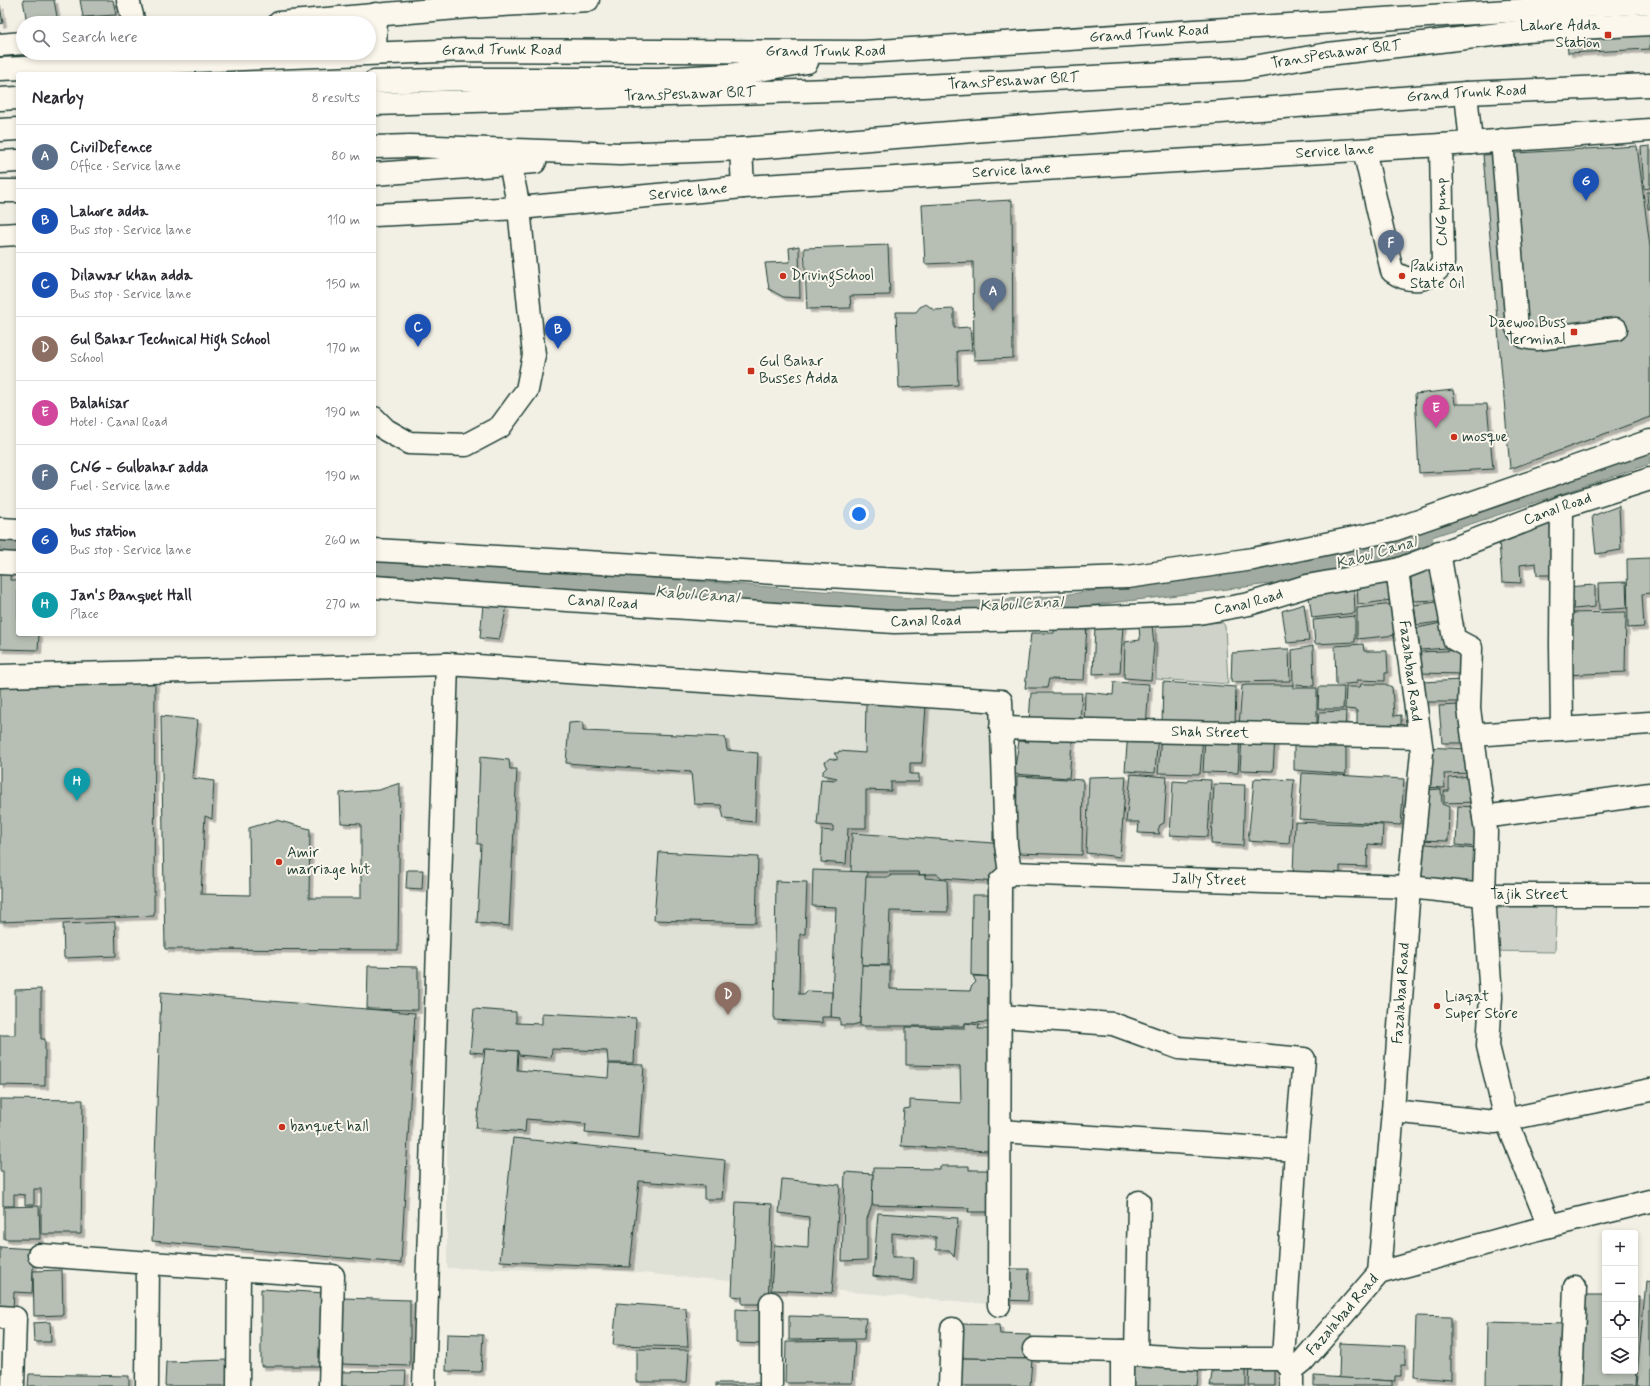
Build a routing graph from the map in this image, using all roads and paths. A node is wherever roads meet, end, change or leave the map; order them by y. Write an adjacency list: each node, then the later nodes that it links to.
1 (128, 0): 8 (main road)
2 (588, 0): 3 (main road)
3 (529, 2): 6 (main road)
4 (1650, 2): 13 (main road, Grand Trunk Road)
5 (444, 4): 6 (main road); 7 (main road)
6 (469, 4)
7 (376, 14): 9 (main road)
8 (132, 16)
9 (354, 16)
10 (1650, 24): 22 (main road, TransPeshawar BRT)
11 (16, 44): 12 (main road)
12 (0, 45)
13 (864, 52): 14 (main road, Grand Trunk Road); 17 (main road)
14 (376, 53)
15 (211, 60): 16 (main road, Grand Trunk Road)
16 (0, 69)
17 (376, 82)
18 (1650, 85): 19 (main road, Grand Trunk Road)
19 (1466, 93): 27 (main road); 30 (main road, Grand Trunk Road)
20 (16, 98): 21 (main road)
21 (0, 99)
22 (376, 104)
23 (16, 129): 24 (main road)
24 (0, 130)
25 (1650, 130): 26 (main road, Service lane)
26 (1502, 140): 27 (main road, Service lane); 44 (main road)
27 (1471, 143): 28 (main road, Service lane)
28 (1441, 146): 31 (main road, Service lane); 31 (main road, CNG pump)
29 (376, 147): 32 (main road, Grand Trunk Road)
30 (741, 149): 32 (main road, Grand Trunk Road); 37 (main road)
31 (1364, 150): 37 (main road, Service lane)
32 (620, 154): 35 (main road)
33 (16, 161): 34 (main road)
34 (0, 162)
35 (510, 164): 36 (main road); 40 (main road)
36 (376, 174)
37 (743, 188): 40 (main road, Service lane)
38 (16, 190): 39 (main road)
39 (0, 192)
40 (519, 208): 41 (main road, Service lane); 45 (main road)
41 (376, 216)
42 (16, 234): 43 (main road)
43 (0, 235)
44 (1616, 329)
45 (376, 420)
46 (1650, 441): 51 (main road)
47 (1650, 479): 48 (main road, Canal Road)
48 (1562, 507): 52 (main road, Canal Road); 61 (main road)
49 (0, 529): 50 (main road)
50 (16, 530)
51 (376, 550)
52 (1439, 552): 55 (main road, Canal Road); 62 (main road)
53 (0, 563): 54 (main road)
54 (16, 564)
55 (1397, 570): 56 (main road, Canal Road); 63 (main road, Fazalabad Road)
56 (376, 587)
57 (447, 664): 58 (main road); 60 (main road); 95 (main road)
58 (0, 676)
59 (1650, 723): 61 (main road)
60 (1001, 728): 63 (main road, Shah Street); 66 (main road)
61 (1562, 729): 62 (main road)
62 (1473, 736): 65 (main road)
63 (1419, 737): 67 (main road, Fazalabad Road)
64 (1650, 794): 65 (main road)
65 (1484, 817): 68 (main road)
66 (1010, 873): 67 (main road, Jally Street); 70 (main road)
67 (1409, 886): 68 (main road, Tajik Street); 72 (main road, Fazalabad Road)
68 (1484, 895): 69 (main road, Tajik Street); 73 (main road)
69 (1650, 895)
70 (1000, 1016): 74 (main road); 75 (main road)
71 (1650, 1090): 73 (main road)
72 (1393, 1111): 73 (main road); 82 (main road, Fazalabad Road)
73 (1506, 1119): 78 (main road)
74 (1000, 1131): 75 (main road); 85 (main road)
75 (1296, 1150): 90 (main road)
76 (1650, 1201): 78 (main road)
77 (1139, 1202): 89 (main road)
78 (1549, 1226): 82 (main road)
79 (39, 1255): 80 (main road)
80 (148, 1264): 81 (main road); 92 (main road)
81 (239, 1270): 93 (main road); 94 (main road)
82 (1379, 1273): 90 (main road, Fazalabad Road)
83 (1575, 1286): 99 (main road)
84 (771, 1303): 96 (main road)
85 (999, 1306)
86 (0, 1317): 91 (main road)
87 (952, 1328): 97 (main road)
88 (1034, 1348): 89 (main road)
89 (1129, 1353): 90 (main road); 98 (main road)
90 (1289, 1372)
91 (13, 1386)
92 (147, 1386)
93 (238, 1386)
94 (330, 1386)
95 (424, 1386)
96 (771, 1386)
97 (950, 1386)
98 (1122, 1386)
99 (1571, 1386)

